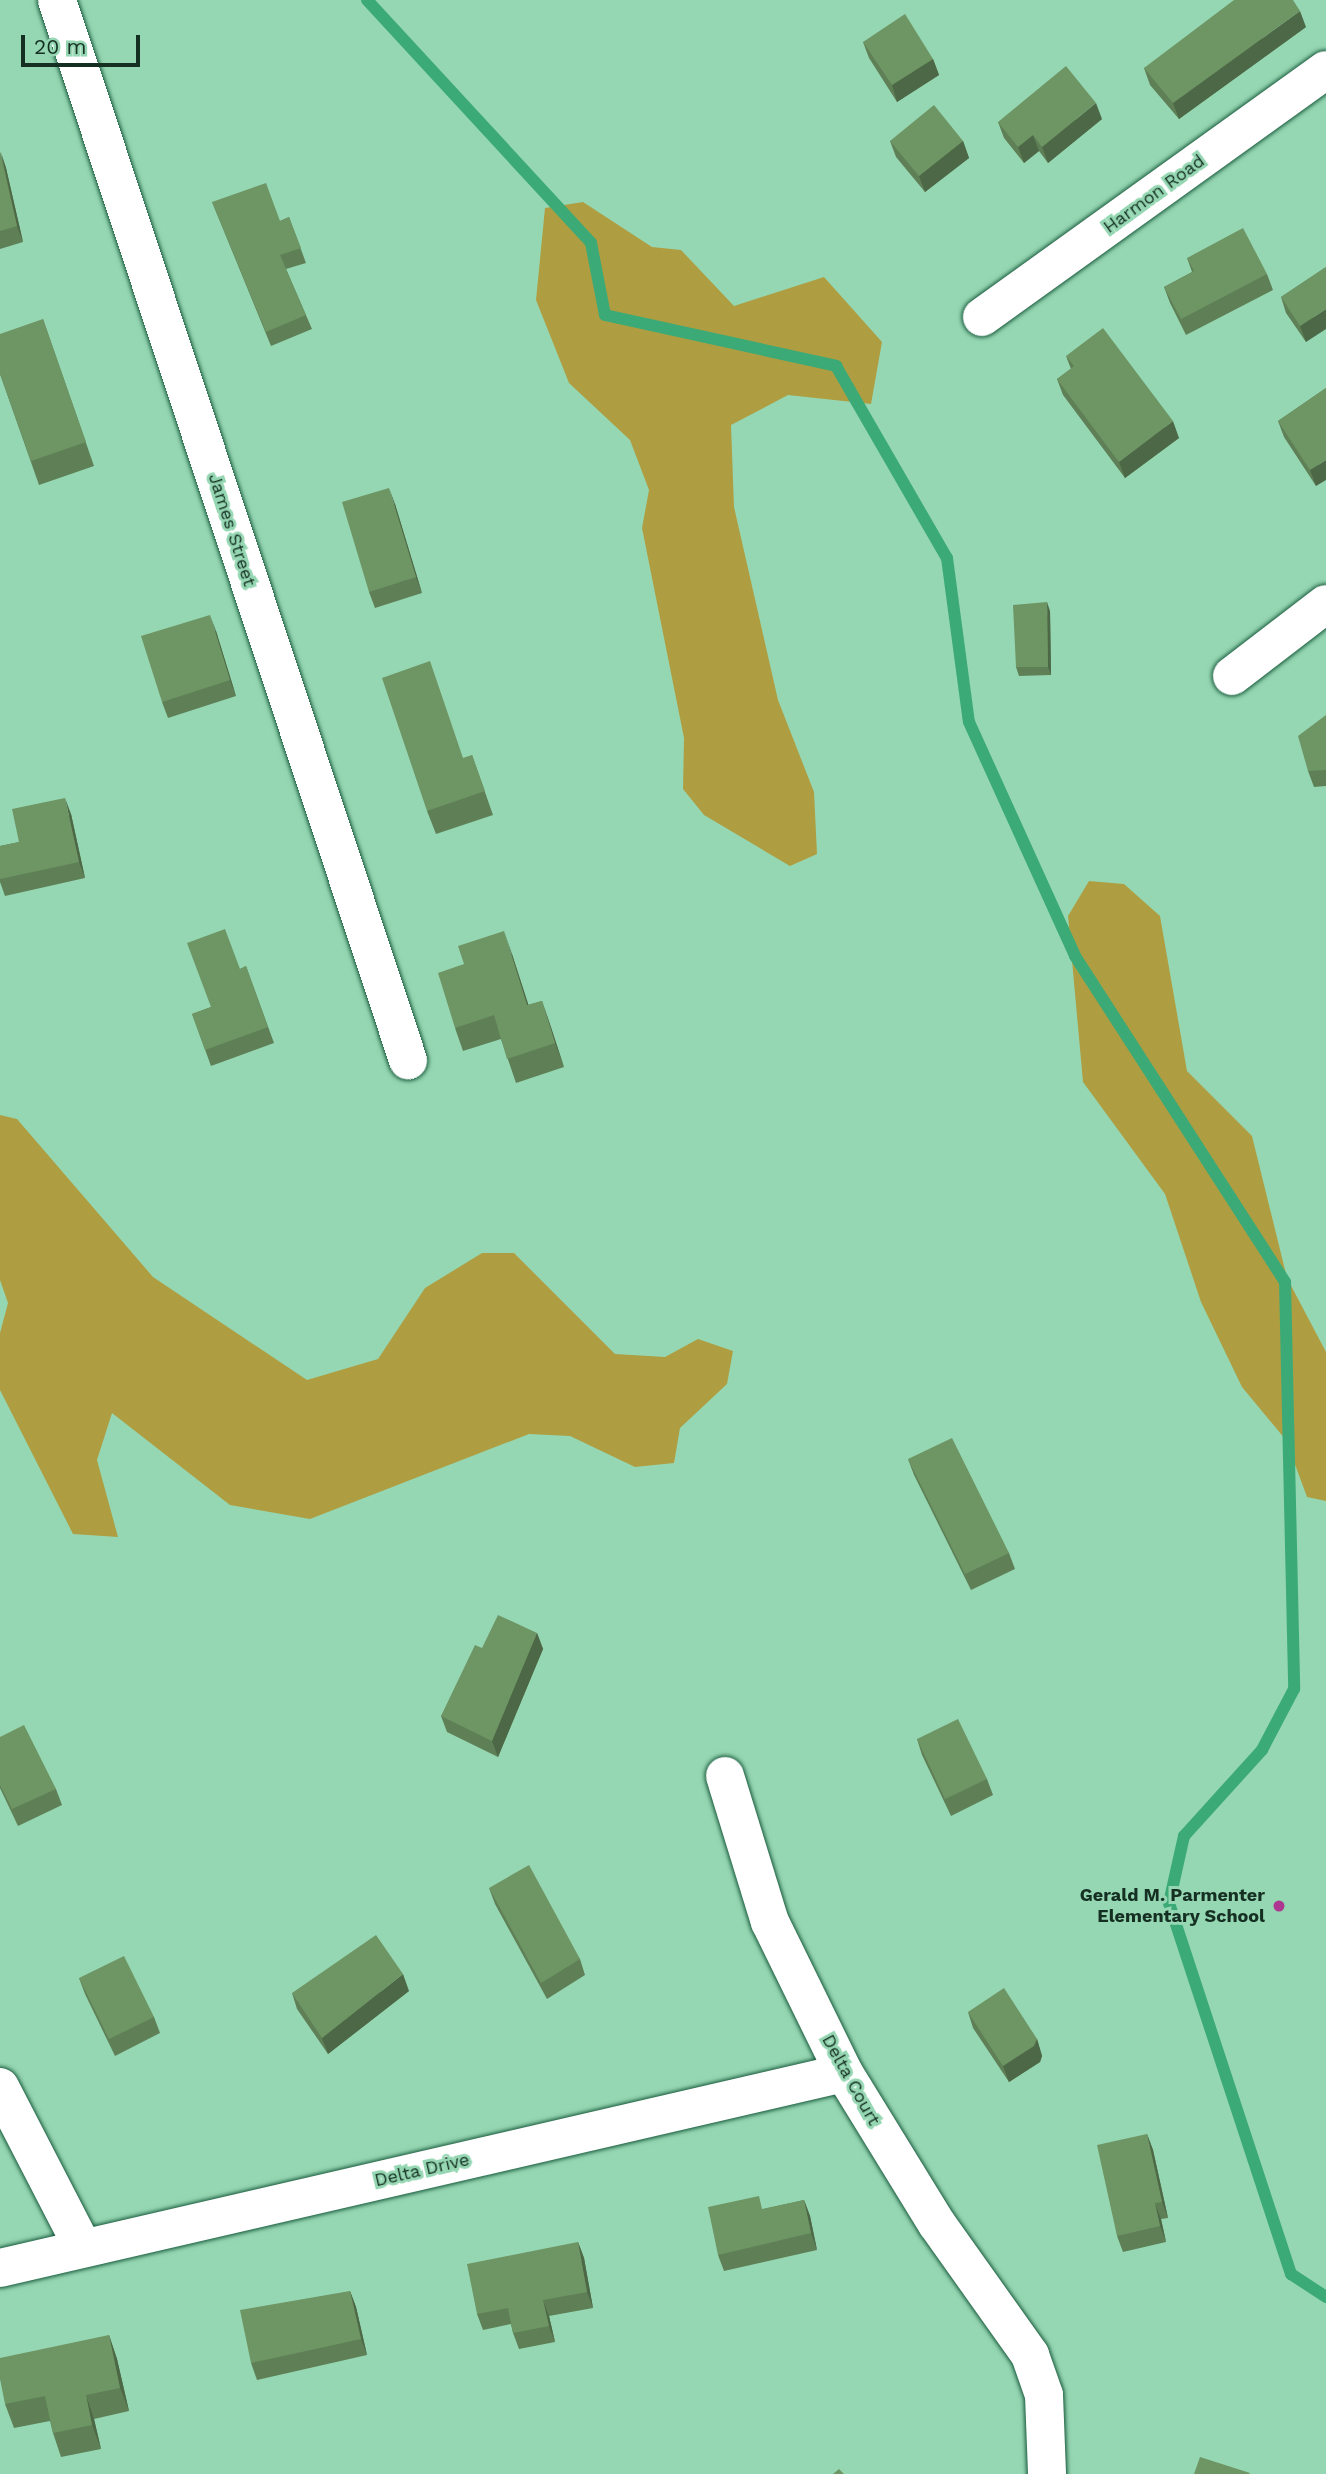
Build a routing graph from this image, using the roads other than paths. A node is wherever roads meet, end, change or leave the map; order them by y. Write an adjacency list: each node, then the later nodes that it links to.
1 (57, 0): 6 (street, James Street)
2 (1326, 70): 3 (street, Harmon Road)
3 (982, 317)
4 (1326, 604): 5 (street)
5 (1232, 676)
6 (408, 1060)
7 (725, 1776): 8 (street, Delta Court)
8 (844, 2073): 10 (street, Delta Drive); 12 (street, Delta Court)
9 (0, 2087): 10 (street)
10 (83, 2248): 11 (street, Delta Drive)
11 (0, 2268)
12 (1047, 2474)

